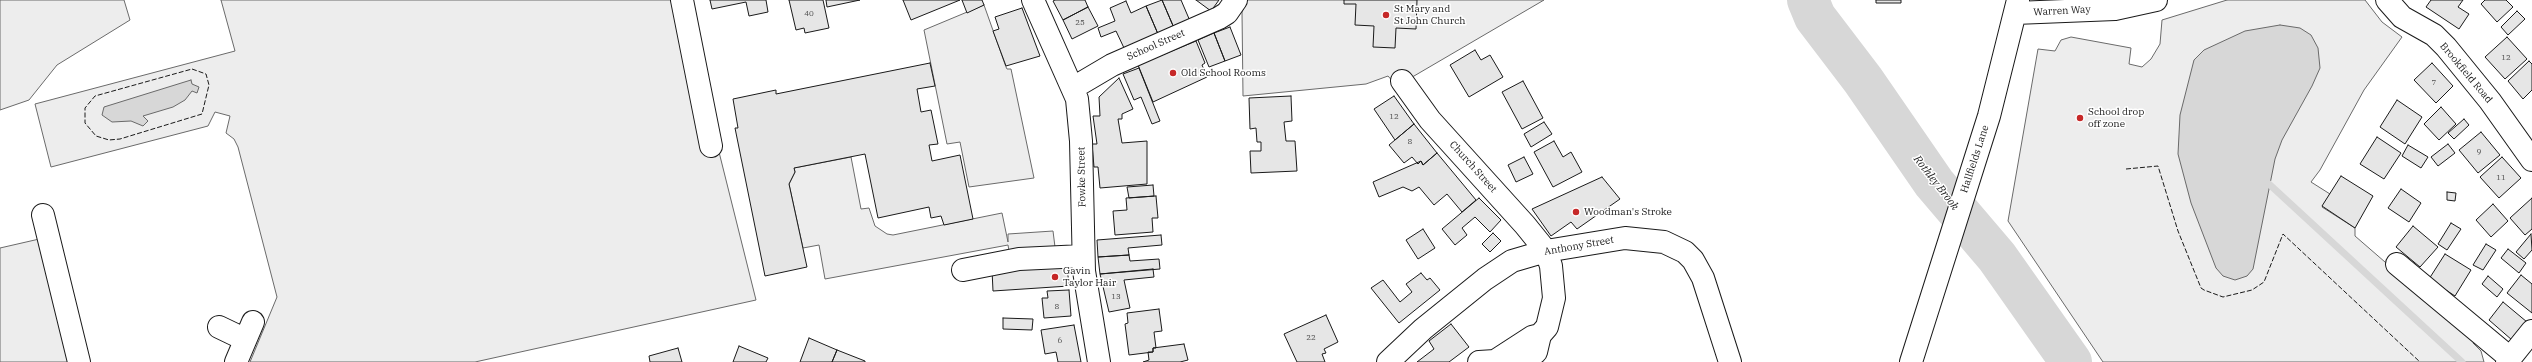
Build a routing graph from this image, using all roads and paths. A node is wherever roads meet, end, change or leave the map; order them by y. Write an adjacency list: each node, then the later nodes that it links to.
1 (682, 0): 10 (street)
2 (1033, 0): 9 (street, Fowke Street)
3 (1236, 0): 9 (street, School Street)
4 (2156, 0): 6 (street, Warren Way)
5 (2386, 0): 11 (street, Brookfield Road)
6 (2125, 3): 7 (street, Warren Way)
7 (2017, 7): 28 (street, Hallfields Lane)
8 (1402, 81): 13 (street, Church Street)
9 (1073, 88): 14 (street, Fowke Street)
10 (711, 146)
11 (2532, 160)
12 (43, 215): 21 (street)
13 (1546, 251): 19 (street); 24 (street, Anthony Street); 27 (street, Anthony Street)
14 (1083, 256): 16 (street); 23 (street, Fowke Street)
15 (2397, 264): 20 (street)
16 (963, 270)
17 (219, 328): 22 (street)
18 (2532, 332): 20 (street)
19 (1540, 335): 25 (street); 26 (street)
20 (2508, 360)
21 (80, 362)
22 (236, 362)
23 (1099, 362)
24 (1388, 362)
25 (1479, 362)
26 (1524, 362)
27 (1730, 362)
28 (1911, 362)

